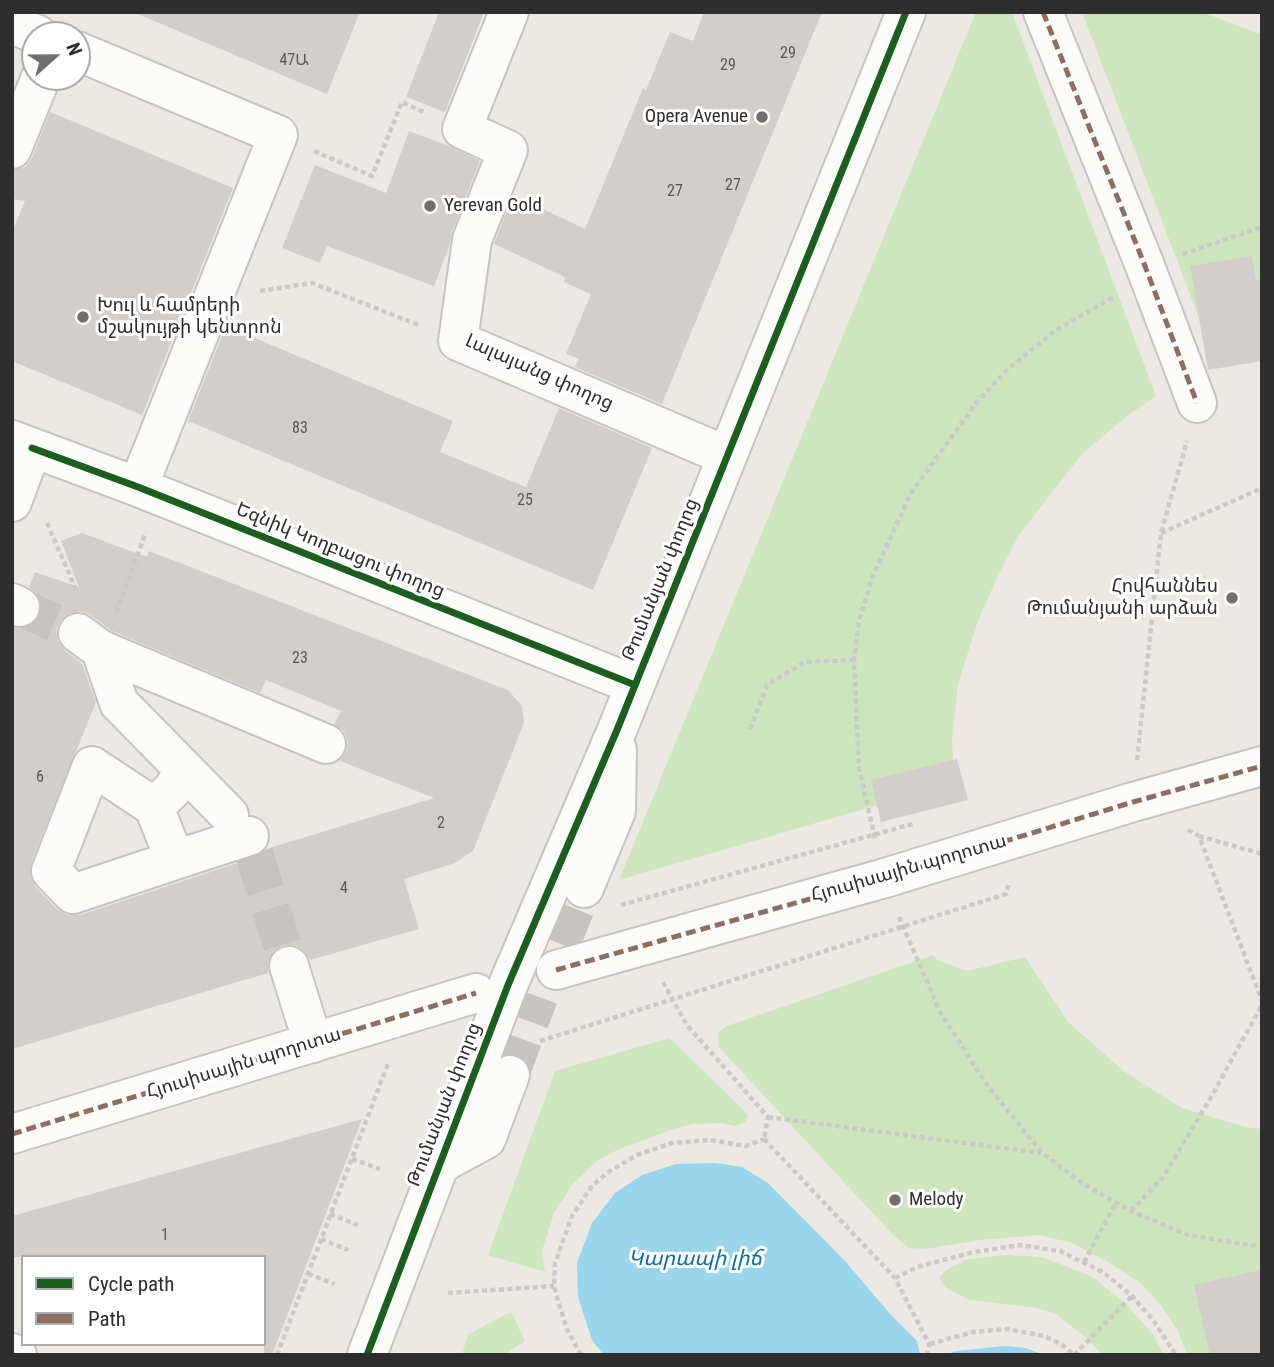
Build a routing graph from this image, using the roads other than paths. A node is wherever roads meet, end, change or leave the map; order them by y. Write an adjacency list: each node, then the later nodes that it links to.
1 (509, 12): 9 (street, Լալայանց փողոց)
2 (906, 12): 9 (street, Թումանյան փողոց)
3 (1043, 12): 7 (street)
4 (91, 57): 11 (street)
5 (35, 91): 6 (street)
6 (12, 149)
7 (1197, 403)
8 (22, 444): 10 (street); 11 (street, Եզնիկ Կողբացու փողոց)
9 (727, 456): 12 (street, Թումանյան փողոց)
10 (12, 502)
11 (144, 505): 12 (street, Եզնիկ Կողբացու փողոց)
12 (635, 685): 13 (street, Թումանյան փողոց)
13 (617, 730): 19 (street); 26 (street, Թումանյան փողոց)
14 (326, 744): 16 (street)
15 (1262, 766): 21 (street, Հյուսիսային պողոտա)
16 (185, 771): 17 (street); 18 (street)
17 (154, 807): 18 (street); 18 (street)
18 (175, 860)
19 (598, 897)
20 (289, 966): 23 (street)
21 (556, 970)
22 (477, 993): 23 (street, Հյուսիսային պողոտա)
23 (313, 1043): 25 (street, Հյուսիսային պողոտա)
24 (510, 1075): 26 (street)
25 (12, 1135)
26 (440, 1164): 27 (street, Թումանյան փողոց)
27 (367, 1355)

